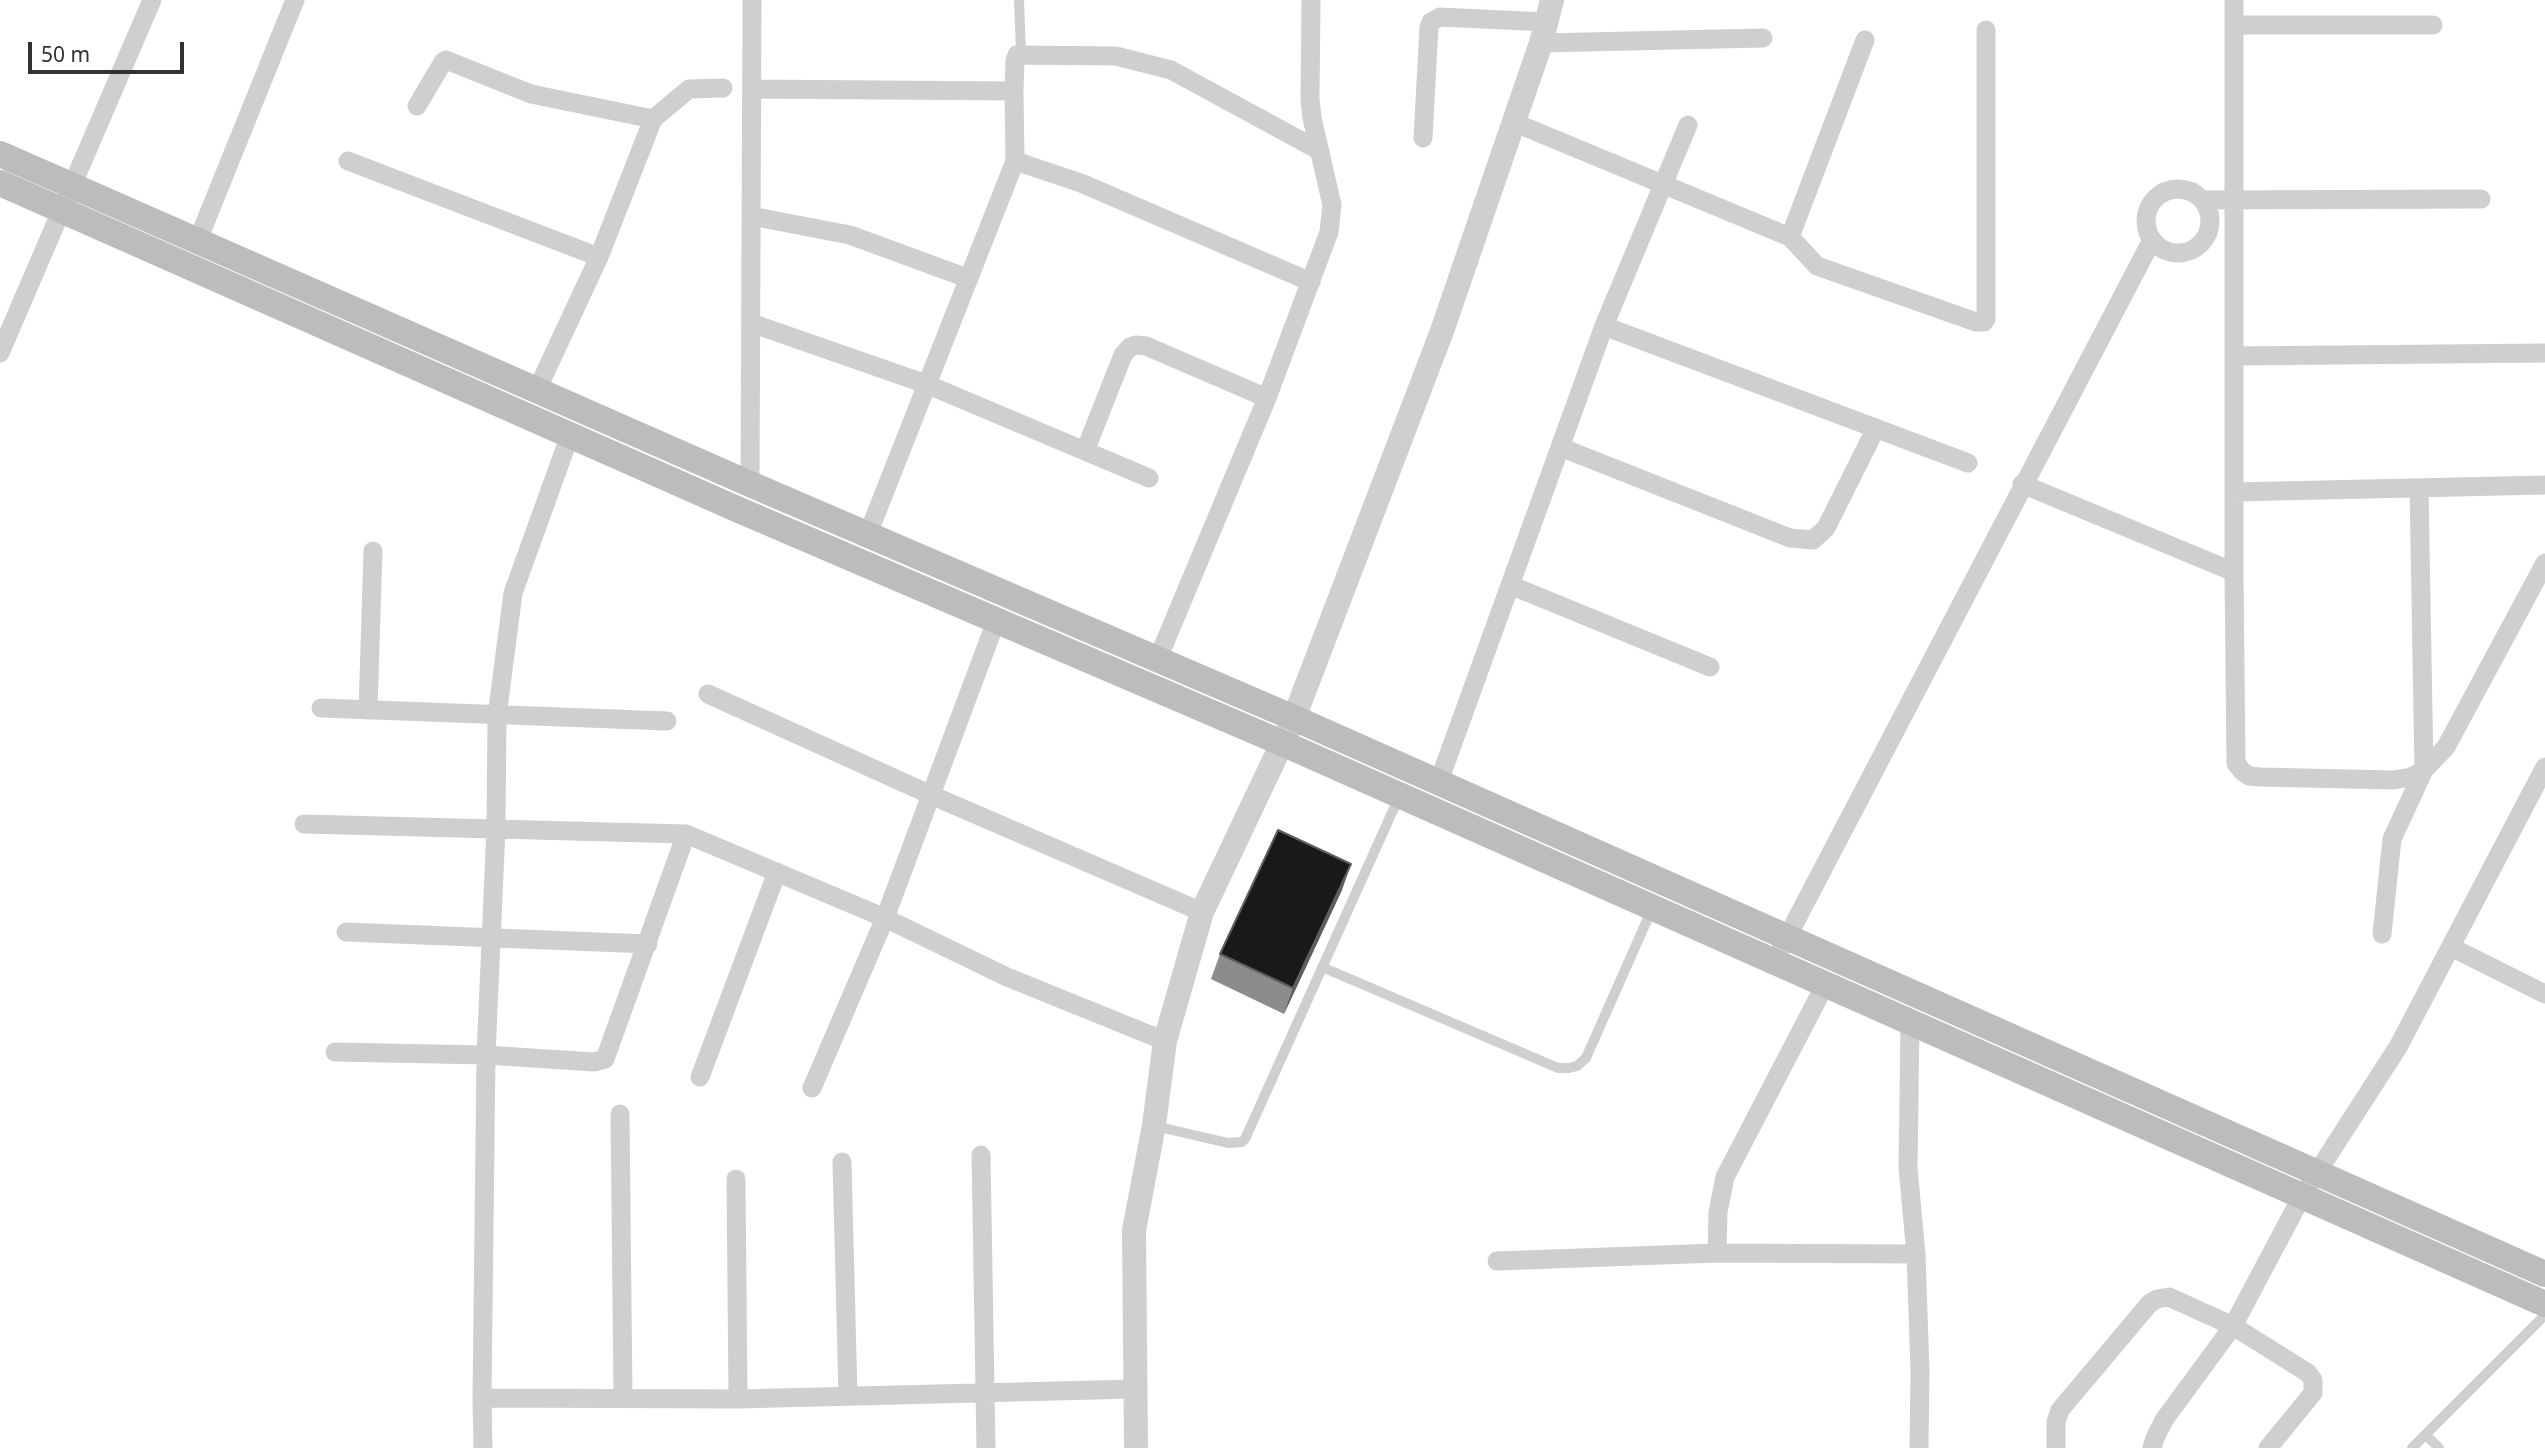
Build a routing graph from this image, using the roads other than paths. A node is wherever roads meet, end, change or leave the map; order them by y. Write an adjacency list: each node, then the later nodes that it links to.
1 (152, 0): 28 (street)
2 (295, 0): 34 (street)
3 (752, 0): 15 (street)
4 (1019, 0): 13 (lane)
5 (1311, 0): 22 (street)
6 (2234, 0): 8 (street)
7 (1546, 22): 11 (street); 19 (street); 21 (street)
8 (2234, 25): 9 (street); 30 (street)
9 (2433, 25)
10 (1986, 30): 33 (street)
11 (1763, 38)
12 (1865, 40): 33 (street)
13 (1021, 53): 16 (street); 22 (street)
14 (723, 88): 18 (street)
15 (752, 89): 16 (street); 32 (street)
16 (1014, 91): 25 (street)
17 (417, 106): 18 (street)
18 (653, 119): 36 (street)
19 (1513, 122): 27 (street); 70 (street)
20 (1688, 125): 27 (street)
21 (1423, 138)
22 (1320, 151): 38 (street)
23 (0, 154): 28 (main road)
24 (348, 161): 36 (street)
25 (1015, 161): 37 (street); 38 (street)
26 (0, 183): 28 (main road)
27 (1661, 185): 33 (street); 40 (street)
28 (67, 198): 34 (main road); 41 (street); 48 (main road)
29 (2203, 200): 30 (street); 35 (street); 35 (street)
30 (2233, 200): 31 (street); 43 (street)
31 (2481, 200)
32 (751, 216): 37 (street); 39 (street)
33 (1790, 237)
34 (198, 240): 45 (main road)
35 (2152, 240): 54 (street)
36 (599, 257): 45 (street)
37 (968, 278): 44 (street)
38 (1311, 282): 46 (street)
39 (751, 323): 44 (street); 53 (street)
40 (1604, 326): 47 (street); 49 (street)
41 (0, 353)
42 (2545, 353): 43 (street)
43 (2234, 356): 57 (street)
44 (926, 384): 50 (street); 58 (street)
45 (537, 390): 53 (main road)
46 (1267, 398): 50 (street); 64 (street)
47 (1876, 428): 49 (street); 51 (street)
48 (570, 435): 63 (main road); 69 (street)
49 (1560, 447): 62 (street)
50 (1085, 451): 52 (street)
51 (1968, 463)
52 (1149, 478)
53 (750, 484): 58 (main road)
54 (2022, 484): 61 (street); 89 (street)
55 (2545, 485): 56 (street)
56 (2419, 488): 57 (street); 74 (street)
57 (2234, 492): 61 (street)
58 (868, 534): 64 (main road)
59 (373, 551): 68 (street)
60 (2545, 563): 74 (street)
61 (2234, 572): 74 (street)
62 (1510, 584): 65 (street); 75 (street)
63 (996, 621): 72 (main road); 77 (street)
64 (1157, 661): 70 (main road)
65 (1710, 667)
66 (708, 694): 77 (street)
67 (321, 708): 68 (street)
68 (368, 710): 69 (street)
69 (498, 716): 71 (street); 80 (street)
70 (1294, 718): 72 (street); 75 (main road)
71 (667, 721)
72 (1282, 743): 78 (main road); 84 (street)
73 (2545, 767): 76 (street)
74 (2424, 770): 87 (street)
75 (1438, 784): 89 (main road)
76 (2539, 793): 91 (street)
77 (930, 795): 84 (street); 85 (street)
78 (1399, 797): 83 (main road); 93 (lane)
79 (304, 824): 80 (street)
80 (496, 828): 81 (street); 88 (street)
81 (686, 834): 82 (street); 90 (street)
82 (777, 872): 85 (street); 100 (street)
83 (1652, 909): 92 (main road); 93 (lane)
84 (1202, 912): 97 (street)
85 (885, 918): 97 (street); 101 (street)
86 (346, 932): 88 (street)
87 (2382, 934)
88 (489, 938): 90 (street); 99 (street)
89 (1786, 938): 92 (street); 106 (main road)
90 (648, 944): 99 (street)
91 (2451, 947): 95 (street); 106 (street)
92 (1773, 963): 94 (main road)
93 (1322, 967): 103 (lane)
94 (1825, 985): 96 (main road); 109 (street)
95 (2545, 994)
96 (1910, 1023): 108 (main road); 110 (street)
97 (1165, 1041): 103 (street)
98 (335, 1052): 99 (street)
99 (486, 1055): 119 (street)
100 (700, 1077)
101 (812, 1088)
102 (620, 1114): 120 (street)
103 (1154, 1125): 116 (street)
104 (981, 1156): 117 (street)
105 (842, 1162): 118 (street)
106 (2317, 1174): 108 (street); 112 (main road)
107 (736, 1179): 121 (street)
108 (2302, 1196): 113 (main road); 115 (street)
109 (1717, 1253): 110 (street); 111 (street)
110 (1916, 1254): 126 (street)
111 (1497, 1261)
112 (2545, 1274)
113 (2545, 1304)
114 (2545, 1315): 122 (lane)
115 (2233, 1326): 127 (street); 128 (street); 129 (street)
116 (1135, 1389): 117 (street); 125 (street)
117 (984, 1393): 118 (street); 124 (street)
118 (848, 1396): 121 (street)
119 (481, 1398): 120 (street); 123 (street)
120 (623, 1398): 121 (street)
121 (738, 1399)
122 (2426, 1435): 130 (lane); 131 (lane)
123 (483, 1448)
124 (986, 1448)
125 (1136, 1448)
126 (1919, 1448)
127 (2056, 1448)
128 (2152, 1448)
129 (2268, 1448)
130 (2412, 1448)
131 (2439, 1448)

